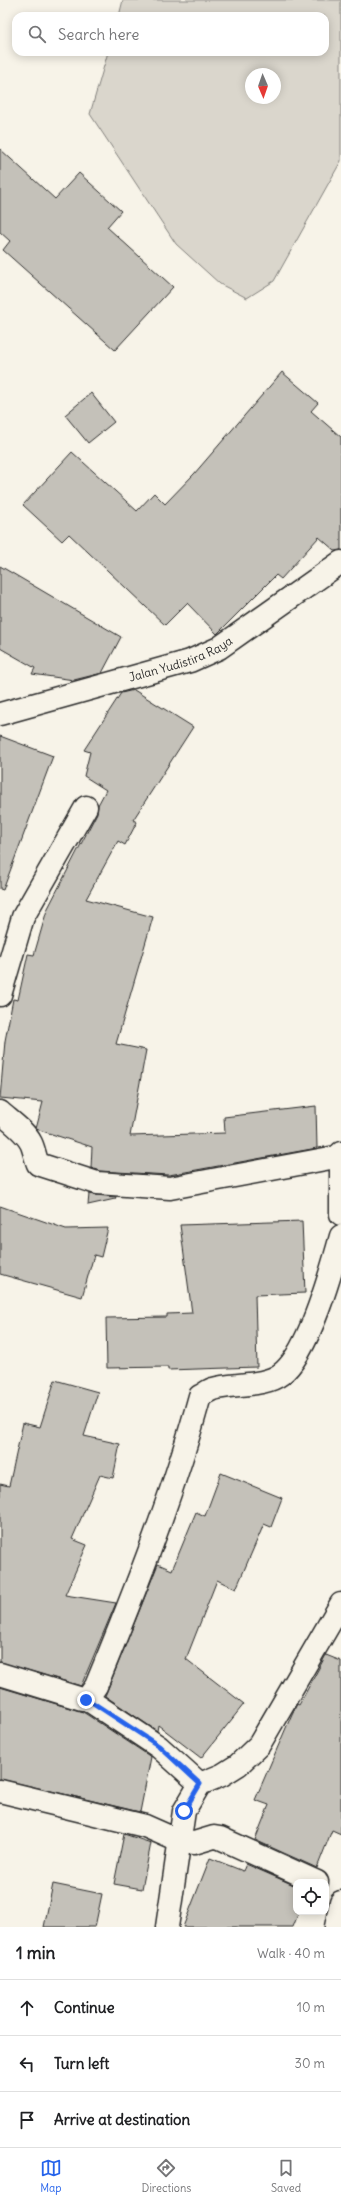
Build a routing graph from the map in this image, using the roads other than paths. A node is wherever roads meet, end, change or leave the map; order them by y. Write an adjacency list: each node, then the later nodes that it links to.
1 (341, 562): 2 (street, Jalan Yudistira Raya)
2 (0, 714)
3 (86, 807): 4 (street)
4 (0, 996)
5 (0, 1112): 7 (street)
6 (341, 1153): 7 (street)
7 (341, 1156): 8 (street)
8 (341, 1214)
9 (341, 1236): 12 (street)
10 (341, 1604): 13 (street)
11 (0, 1674): 12 (street)
12 (87, 1699): 13 (street)
13 (200, 1784): 15 (street)
14 (0, 1790): 15 (street)
15 (180, 1841): 16 (street); 20 (street)
16 (309, 1879)
17 (329, 1888): 18 (street)
18 (341, 1899)
19 (341, 1902): 21 (street)
20 (167, 1927)
21 (336, 1927)

